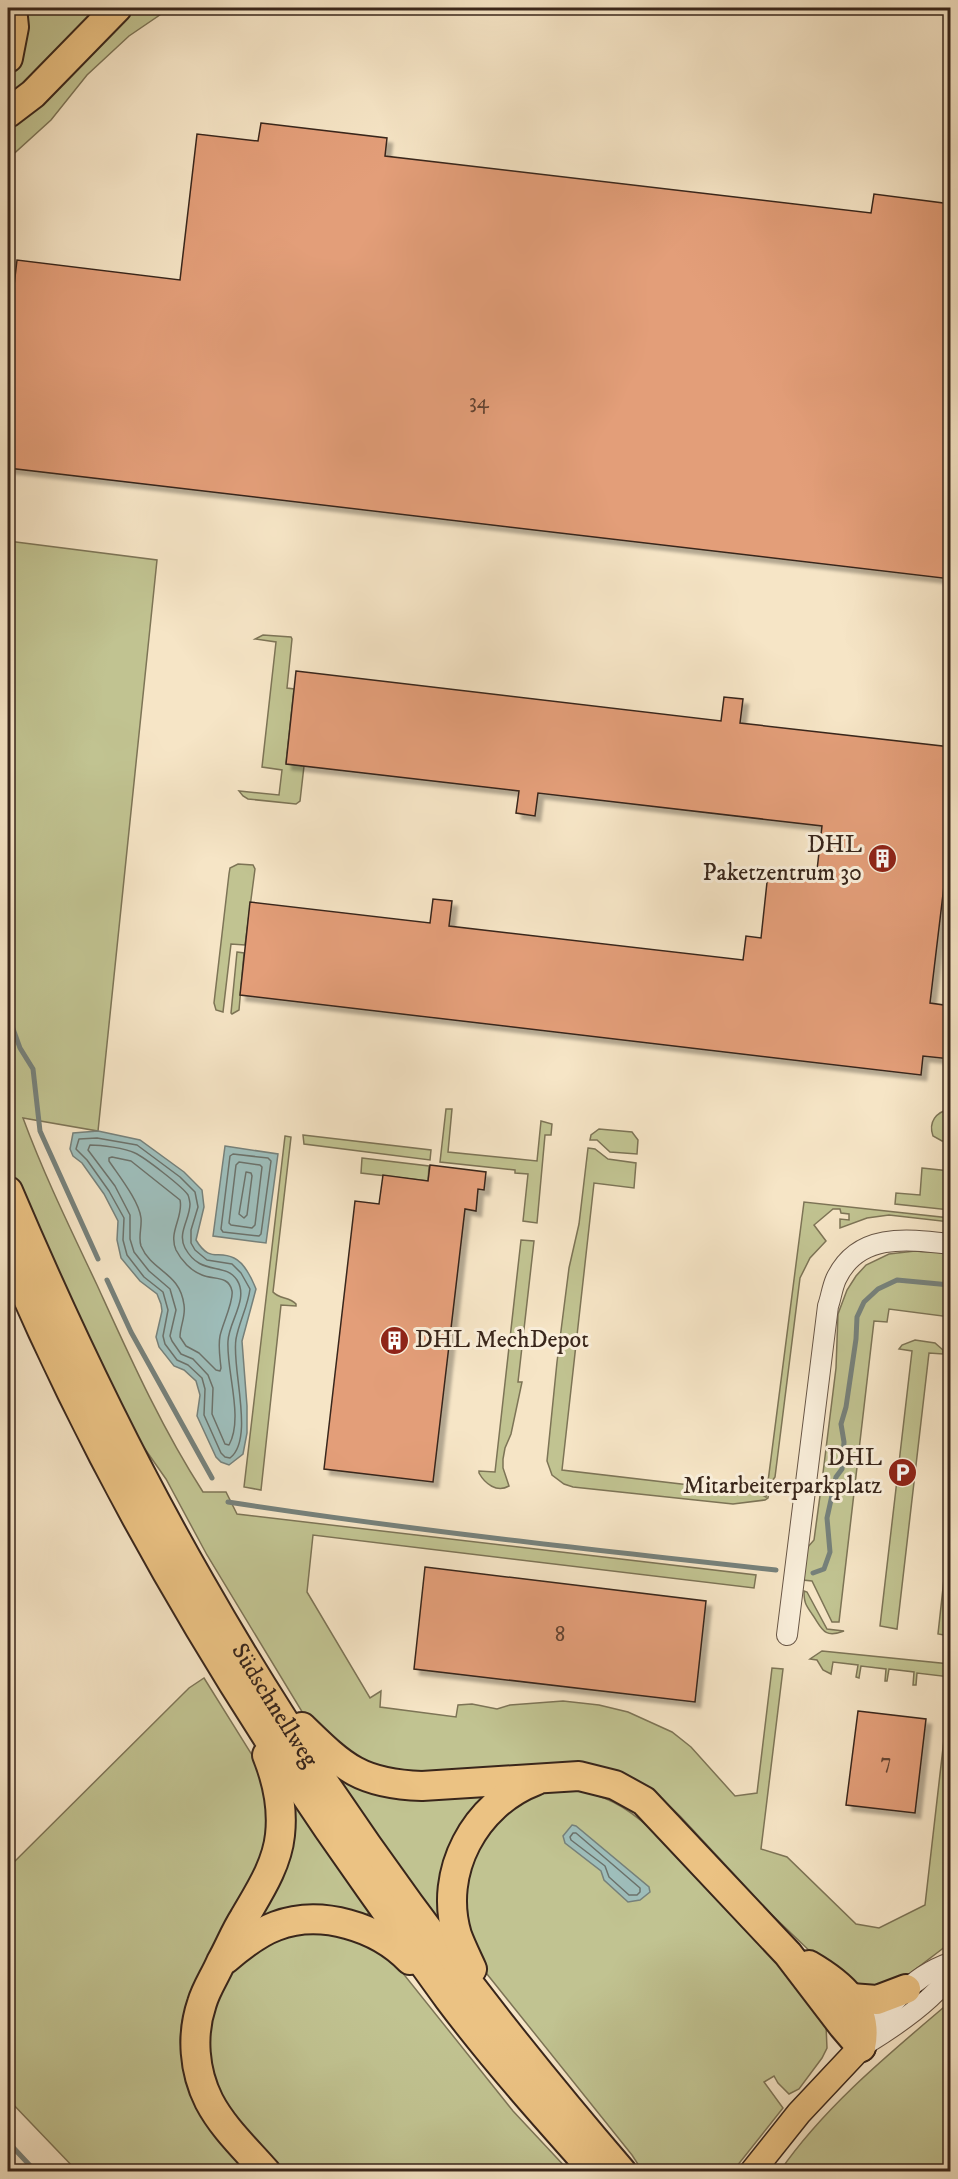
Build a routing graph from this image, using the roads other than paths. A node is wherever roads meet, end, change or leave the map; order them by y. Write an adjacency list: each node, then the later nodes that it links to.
1 (12, 8): 3 (highway)
2 (117, 8): 4 (highway)
3 (8, 58)
4 (8, 113)
5 (8, 1191): 9 (highway, Südschnellweg)
6 (951, 1244): 8 (street)
7 (8, 1253): 9 (highway, Südschnellweg)
8 (787, 1635)
9 (258, 1703): 10 (highway); 13 (highway); 17 (highway, Südschnellweg); 18 (highway, Südschnellweg)
10 (543, 1778): 11 (highway); 18 (highway)
11 (789, 1954): 16 (highway); 19 (highway)
12 (951, 1963): 15 (street)
13 (220, 1965): 17 (highway); 20 (highway)
14 (951, 1974): 19 (street)
15 (906, 1989): 16 (highway); 19 (street)
16 (851, 1998): 19 (highway)
17 (450, 2001): 21 (highway, Südschnellweg)
18 (491, 2012): 22 (highway, Südschnellweg)
19 (861, 2047): 23 (main road)
20 (266, 2172)
21 (595, 2172)
22 (622, 2172)
23 (752, 2172)

